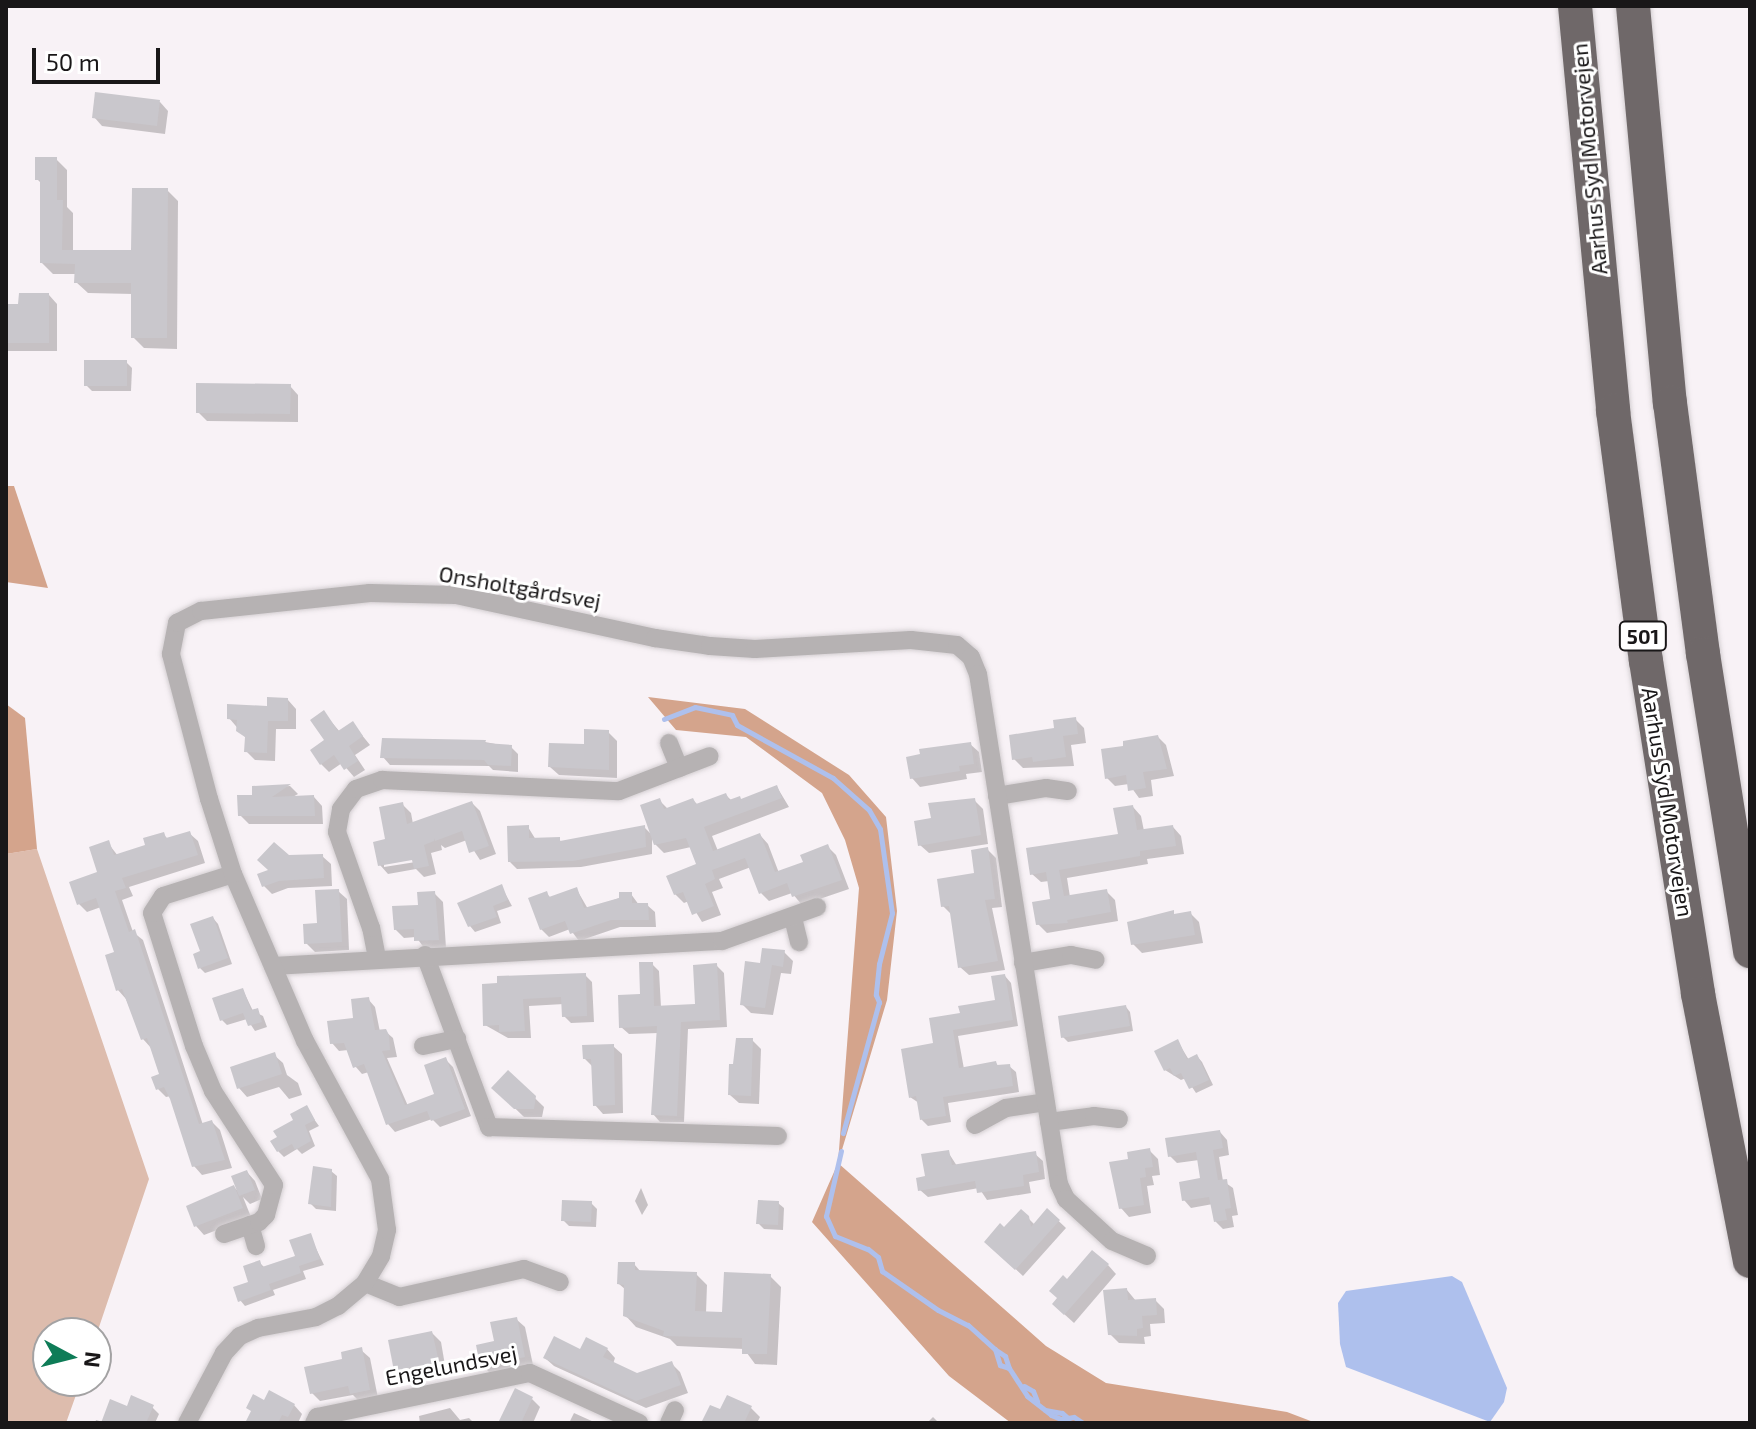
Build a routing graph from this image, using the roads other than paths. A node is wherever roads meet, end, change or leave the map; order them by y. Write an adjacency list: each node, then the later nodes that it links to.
1 (1575, 6): 29 (highway, Aarhus Syd Motorvejen / 501)
2 (1633, 6): 12 (highway, 501)
3 (669, 743): 5 (street)
4 (710, 756): 5 (street)
5 (679, 768): 14 (street)
6 (1068, 791): 7 (street)
7 (997, 796): 8 (street, Onsholtgårdsvej); 16 (street, Onsholtgårdsvej)
8 (233, 874): 17 (street, Onsholtgårdsvej); 25 (street)
9 (817, 907): 10 (street)
10 (793, 918): 11 (street); 13 (street)
11 (799, 942)
12 (1750, 951)
13 (425, 955): 14 (street); 18 (street)
14 (377, 958): 17 (street)
15 (1096, 960): 16 (street)
16 (1023, 963): 20 (street, Onsholtgårdsvej)
17 (273, 966): 31 (street, Onsholtgårdsvej)
18 (457, 1039): 19 (street); 24 (street)
19 (423, 1046)
20 (1046, 1102): 22 (street, Onsholtgårdsvej); 23 (street)
21 (1119, 1119): 22 (street)
22 (1049, 1122): 28 (street, Onsholtgårdsvej)
23 (975, 1125)
24 (778, 1136)
25 (250, 1225): 26 (street); 27 (street)
26 (224, 1234)
27 (256, 1246)
28 (1147, 1256)
29 (1750, 1261)
30 (560, 1282): 31 (street)
31 (365, 1283): 32 (street, Onsholtgårdsvej)
32 (187, 1423)
33 (314, 1423): 34 (street, Engelundsvej)
34 (639, 1423)

